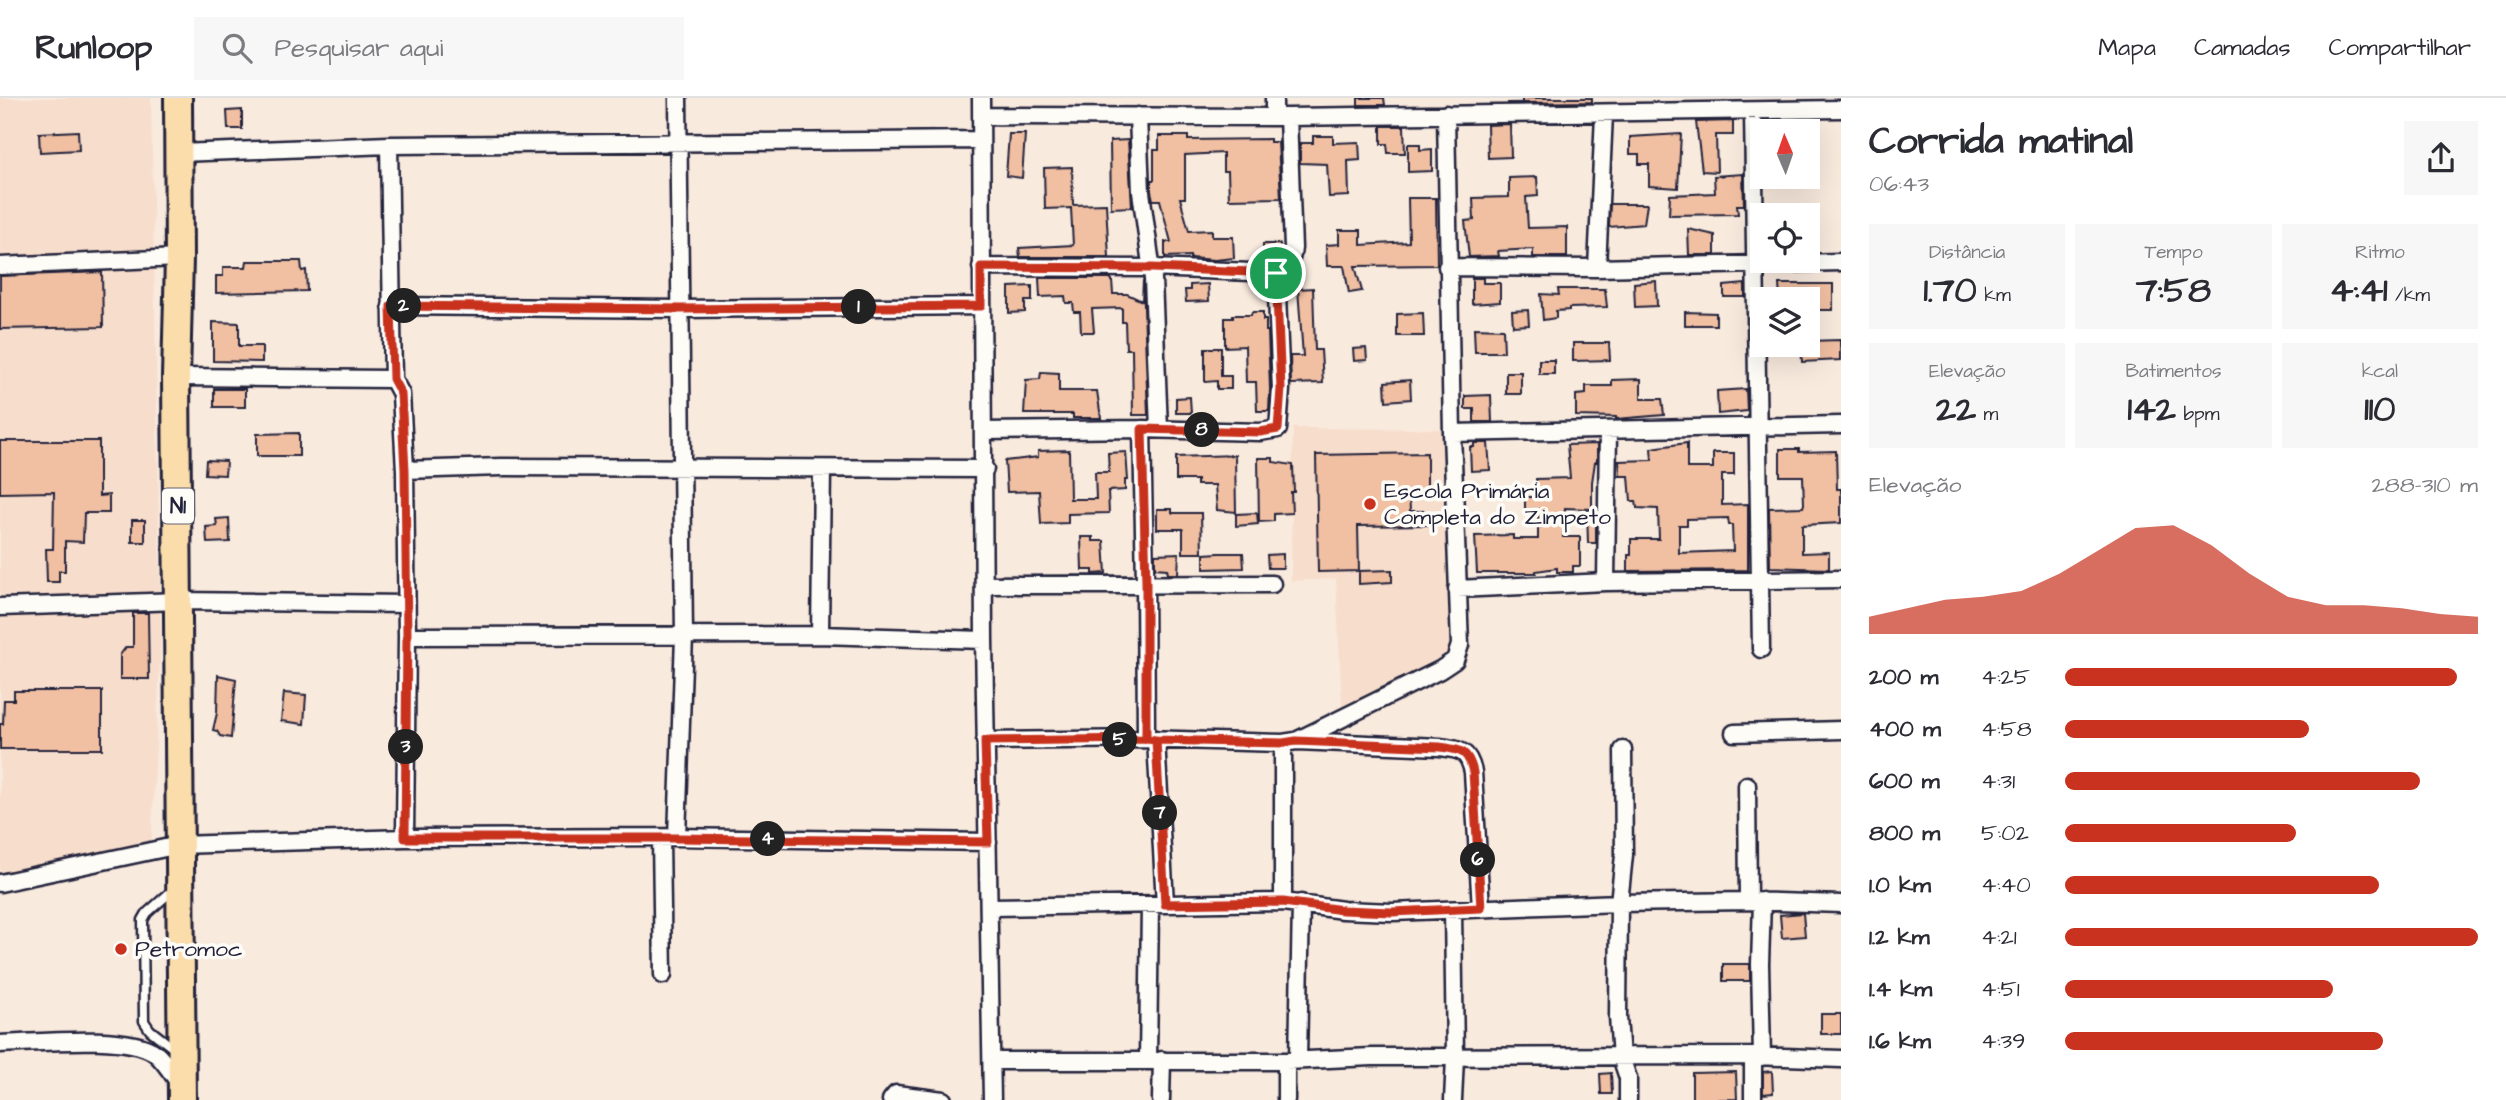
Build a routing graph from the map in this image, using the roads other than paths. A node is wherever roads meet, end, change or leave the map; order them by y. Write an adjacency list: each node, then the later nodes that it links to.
1 (178, 98): 16 (highway, N1)
2 (678, 98): 14 (street)
3 (981, 98): 10 (street)
4 (1274, 98): 12 (street)
5 (1427, 106): 8 (street); 12 (street)
6 (1841, 109): 7 (street)
7 (1753, 112): 9 (street); 17 (street)
8 (1446, 114): 9 (street); 24 (street)
9 (1604, 114): 26 (street)
10 (981, 116): 11 (street); 13 (street)
11 (1138, 116): 12 (street); 25 (street)
12 (1281, 117): 27 (street)
13 (980, 140): 14 (street); 23 (street)
14 (679, 143): 15 (street); 31 (street)
15 (389, 145): 16 (street); 29 (street)
16 (178, 153): 18 (highway, N1)
17 (1755, 203)
18 (179, 258): 22 (street); 32 (highway, N1)
19 (1820, 262): 20 (street)
20 (1841, 262)
21 (1750, 263): 26 (street)
22 (0, 267)
23 (981, 267): 25 (street); 30 (street)
24 (1447, 267): 26 (street); 40 (street)
25 (1152, 268): 27 (street); 37 (street)
26 (1597, 268)
27 (1276, 273): 37 (street)
28 (1756, 273): 35 (street)
29 (391, 306): 31 (street); 33 (street)
30 (981, 306): 31 (street); 38 (street)
31 (681, 309): 41 (street)
32 (176, 377): 33 (street); 52 (highway, N1)
33 (393, 379): 44 (street)
34 (1841, 425): 35 (street)
35 (1757, 427): 39 (street); 46 (street)
36 (1142, 429): 37 (street); 38 (street); 48 (street)
37 (1158, 429)
38 (983, 431): 43 (street)
39 (1608, 431): 40 (street); 47 (street)
40 (1452, 433): 51 (street)
41 (682, 469): 42 (street); 44 (street); 57 (street)
42 (821, 469): 43 (street); 55 (street)
43 (985, 469): 50 (street)
44 (405, 470): 53 (street)
45 (1841, 579): 46 (street)
46 (1759, 581): 47 (street); 59 (street)
47 (1606, 582): 51 (street)
48 (1146, 583): 49 (street); 50 (street); 62 (street)
49 (1272, 584)
50 (984, 585): 58 (street)
51 (1457, 589): 64 (street)
52 (180, 601): 53 (street); 54 (street); 70 (highway, N1)
53 (407, 604): 56 (street)
54 (0, 607)
55 (820, 635): 57 (street); 58 (street)
56 (407, 636): 57 (street); 67 (street)
57 (684, 636): 68 (street)
58 (984, 639): 63 (street)
59 (1761, 649)
60 (1841, 730): 61 (street)
61 (1734, 733)
62 (1151, 739): 63 (street); 64 (street); 78 (street)
63 (985, 741): 69 (street)
64 (1289, 742): 74 (street); 80 (street)
65 (1623, 750): 76 (street)
66 (1747, 785): 73 (street)
67 (405, 838): 68 (street); 70 (street)
68 (669, 838): 69 (street); 82 (street)
69 (988, 842): 79 (street)
70 (179, 845): 71 (street); 72 (highway, N1)
71 (0, 883)
72 (181, 884): 84 (highway, N1); 84 (lane)
73 (1755, 901): 76 (street); 77 (street); 85 (street)
74 (1283, 902): 75 (street); 78 (street)
75 (1301, 903): 81 (street); 90 (street)
76 (1619, 903): 80 (street); 86 (street)
77 (1841, 904)
78 (1158, 905): 79 (street); 89 (street)
79 (990, 907): 91 (street)
80 (1481, 908): 81 (street)
81 (1453, 910): 87 (street)
82 (663, 975)
83 (0, 1044): 92 (street)
84 (182, 1055): 92 (highway, N1)
85 (1758, 1056): 86 (street); 88 (street); 100 (street)
86 (1621, 1057): 87 (street); 99 (street)
87 (1455, 1058): 90 (street); 98 (street)
88 (1841, 1059)
89 (1155, 1060): 90 (street); 91 (street); 96 (street)
90 (1292, 1061): 97 (street)
91 (992, 1062): 95 (street)
92 (182, 1094)
93 (891, 1100): 94 (street)
94 (943, 1100)
95 (992, 1100)
96 (1161, 1100)
97 (1286, 1100)
98 (1453, 1100)
99 (1628, 1100)
100 (1753, 1100)

